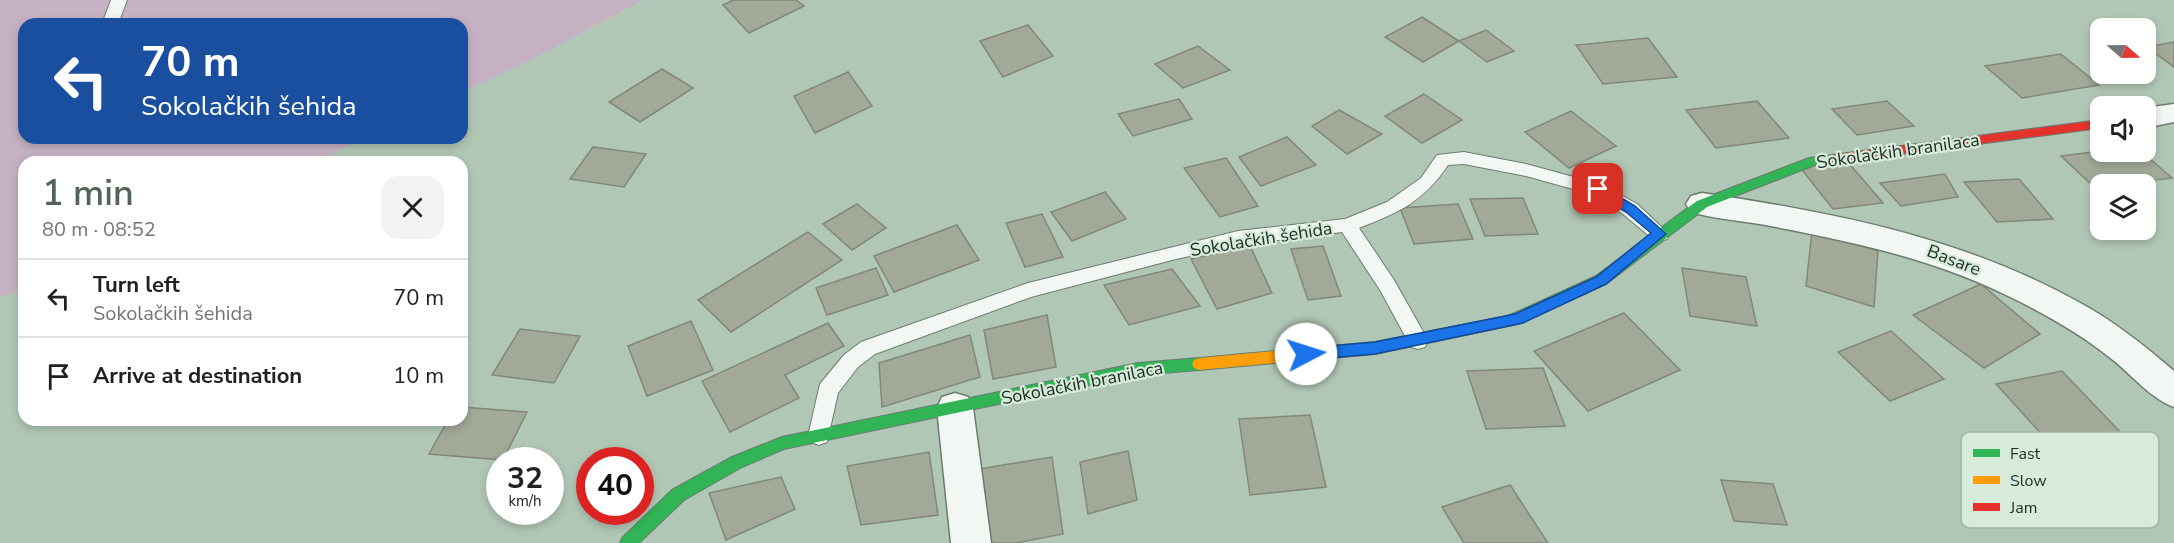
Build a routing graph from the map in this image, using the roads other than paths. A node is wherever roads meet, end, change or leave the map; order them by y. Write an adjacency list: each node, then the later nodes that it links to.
1 (119, 0): 2 (lane)
2 (112, 18)
3 (2174, 113): 4 (street)
4 (2156, 116)
5 (2090, 125): 6 (street, Sokolačkih branilaca)
6 (1702, 204): 8 (street, Sokolačkih branilaca); 10 (street, Basare)
7 (1347, 225): 8 (lane, Sokolačkih šehida); 9 (lane); 12 (lane, Sokolačkih šehida)
8 (1660, 234): 9 (street, Sokolačkih branilaca)
9 (1418, 341): 11 (street, Sokolačkih branilaca)
10 (2174, 392)
11 (955, 408): 12 (street, Sokolačkih branilaca); 14 (street)
12 (819, 436): 13 (street, Sokolačkih branilaca)
13 (628, 543)
14 (970, 543)

